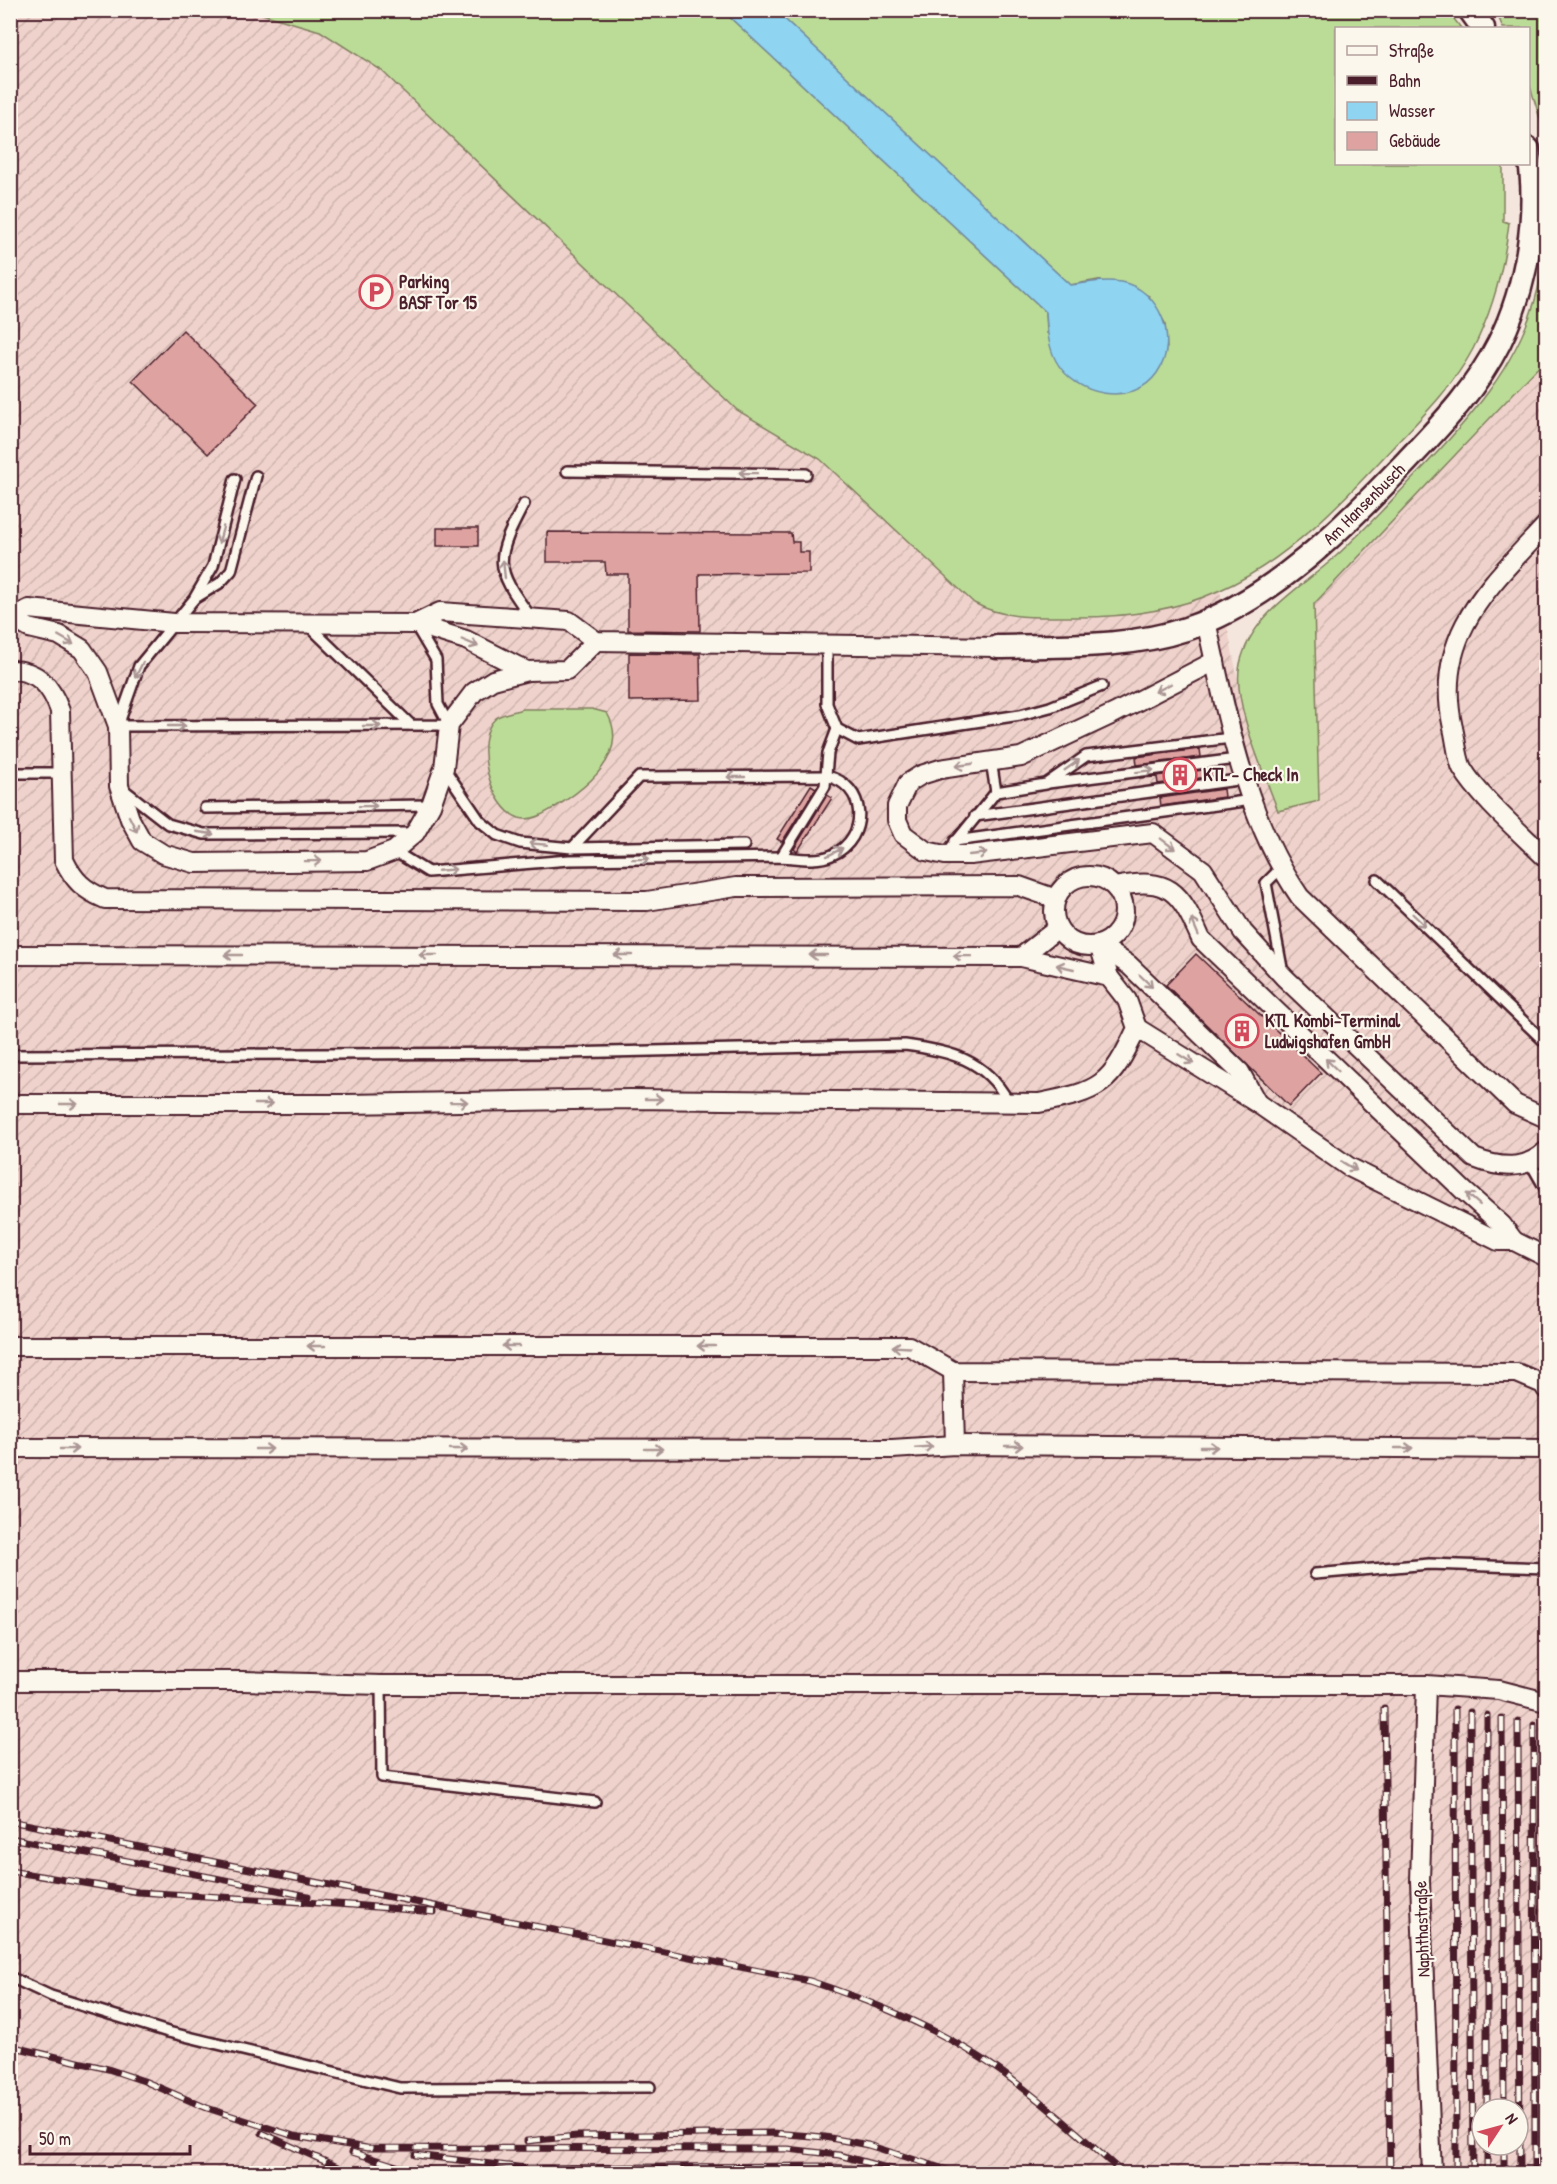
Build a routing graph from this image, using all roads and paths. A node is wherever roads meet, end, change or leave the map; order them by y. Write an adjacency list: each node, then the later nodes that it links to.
1 (1470, 10): 2 (street)
2 (1482, 27)
3 (1530, 165): 13 (street, Am Hansenbusch)
4 (567, 471): 5 (lane, one-way to 4)
5 (806, 474)
6 (256, 476): 10 (lane)
7 (235, 479): 10 (lane, one-way to 10)
8 (524, 504): 12 (lane, one-way to 8)
9 (1546, 525): 49 (street)
10 (194, 599): 14 (lane)
11 (12, 617): 14 (street); 26 (street, one-way to 26)
12 (532, 619): 16 (street); 17 (street)
13 (1206, 621): 19 (street, Am Hansenbusch); 20 (street)
14 (174, 623): 15 (street); 26 (lane, one-way to 26)
15 (306, 624): 16 (street); 24 (lane)
16 (415, 624): 22 (street, one-way to 22); 25 (lane)
17 (596, 641): 18 (street); 22 (street)
18 (826, 642): 19 (street); 27 (lane)
19 (997, 647)
20 (1215, 661): 28 (street); 30 (street, one-way to 30)
21 (10, 670): 33 (street)
22 (527, 671): 25 (street)
23 (1102, 686): 27 (lane)
24 (411, 725): 25 (lane); 26 (lane, one-way to 24)
25 (449, 725): 31 (street)
26 (118, 726): 37 (street)
27 (837, 729): 34 (lane)
28 (1231, 738): 29 (street); 36 (lane, one-way to 28)
29 (1237, 759): 35 (street); 36 (lane, one-way to 29)
30 (991, 761): 38 (lane); 46 (street, one-way to 46)
31 (444, 768): 40 (street); 45 (lane, one-way to 31)
32 (10, 773): 33 (lane)
33 (62, 773): 53 (street)
34 (826, 776): 45 (lane, one-way to 45); 48 (lane); 48 (lane, one-way to 34)
35 (1245, 778): 39 (street); 42 (lane)
36 (1046, 784): 38 (lane)
37 (118, 786): 43 (lane, one-way to 43); 47 (street, one-way to 47)
38 (996, 792): 42 (lane)
39 (1252, 800): 46 (lane); 50 (street)
40 (431, 805): 41 (lane, one-way to 40); 43 (street)
41 (205, 808)
42 (975, 816): 46 (lane)
43 (415, 833): 47 (street)
44 (744, 845): 45 (lane)
45 (572, 848)
46 (950, 848): 58 (street, one-way to 58)
47 (394, 851): 48 (lane, one-way to 48)
48 (781, 857)
49 (1546, 858)
50 (1280, 868): 58 (lane); 66 (street)
51 (1377, 880): 61 (lane, one-way to 61)
52 (1115, 887): 53 (street); 55 (street); 70 (street, one-way to 52)
53 (1056, 899): 54 (street)
54 (1058, 928): 55 (street); 57 (street)
55 (1100, 945): 59 (street); 64 (street, one-way to 64)
56 (10, 955): 57 (street, one-way to 56)
57 (1021, 957): 59 (street, one-way to 57)
58 (1284, 976): 68 (street)
59 (1109, 977): 60 (street)
60 (1137, 1028): 63 (street); 64 (street, one-way to 64)
61 (1546, 1043)
62 (10, 1055): 63 (lane)
63 (1008, 1101): 65 (street, one-way to 63)
64 (1257, 1103): 70 (street, one-way to 70)
65 (10, 1104)
66 (1546, 1118)
67 (1546, 1151): 68 (street)
68 (1530, 1162): 69 (lane)
69 (1546, 1190)
70 (1514, 1241): 71 (street)
71 (1546, 1257)
72 (10, 1346): 73 (street, one-way to 72)
73 (953, 1371): 74 (street); 75 (street)
74 (1546, 1389)
75 (955, 1445): 76 (street, one-way to 75); 77 (street, one-way to 77)
76 (10, 1448)
77 (1546, 1449)
78 (1546, 1568): 79 (lane)
79 (1315, 1574)
80 (10, 1681): 81 (street)
81 (381, 1685): 82 (street); 84 (lane)
82 (1426, 1685): 83 (street); 87 (street, Naphthastraße)
83 (1546, 1702)
84 (596, 1802)
85 (10, 1977): 86 (lane)
86 (650, 2087)
87 (1432, 2174)

